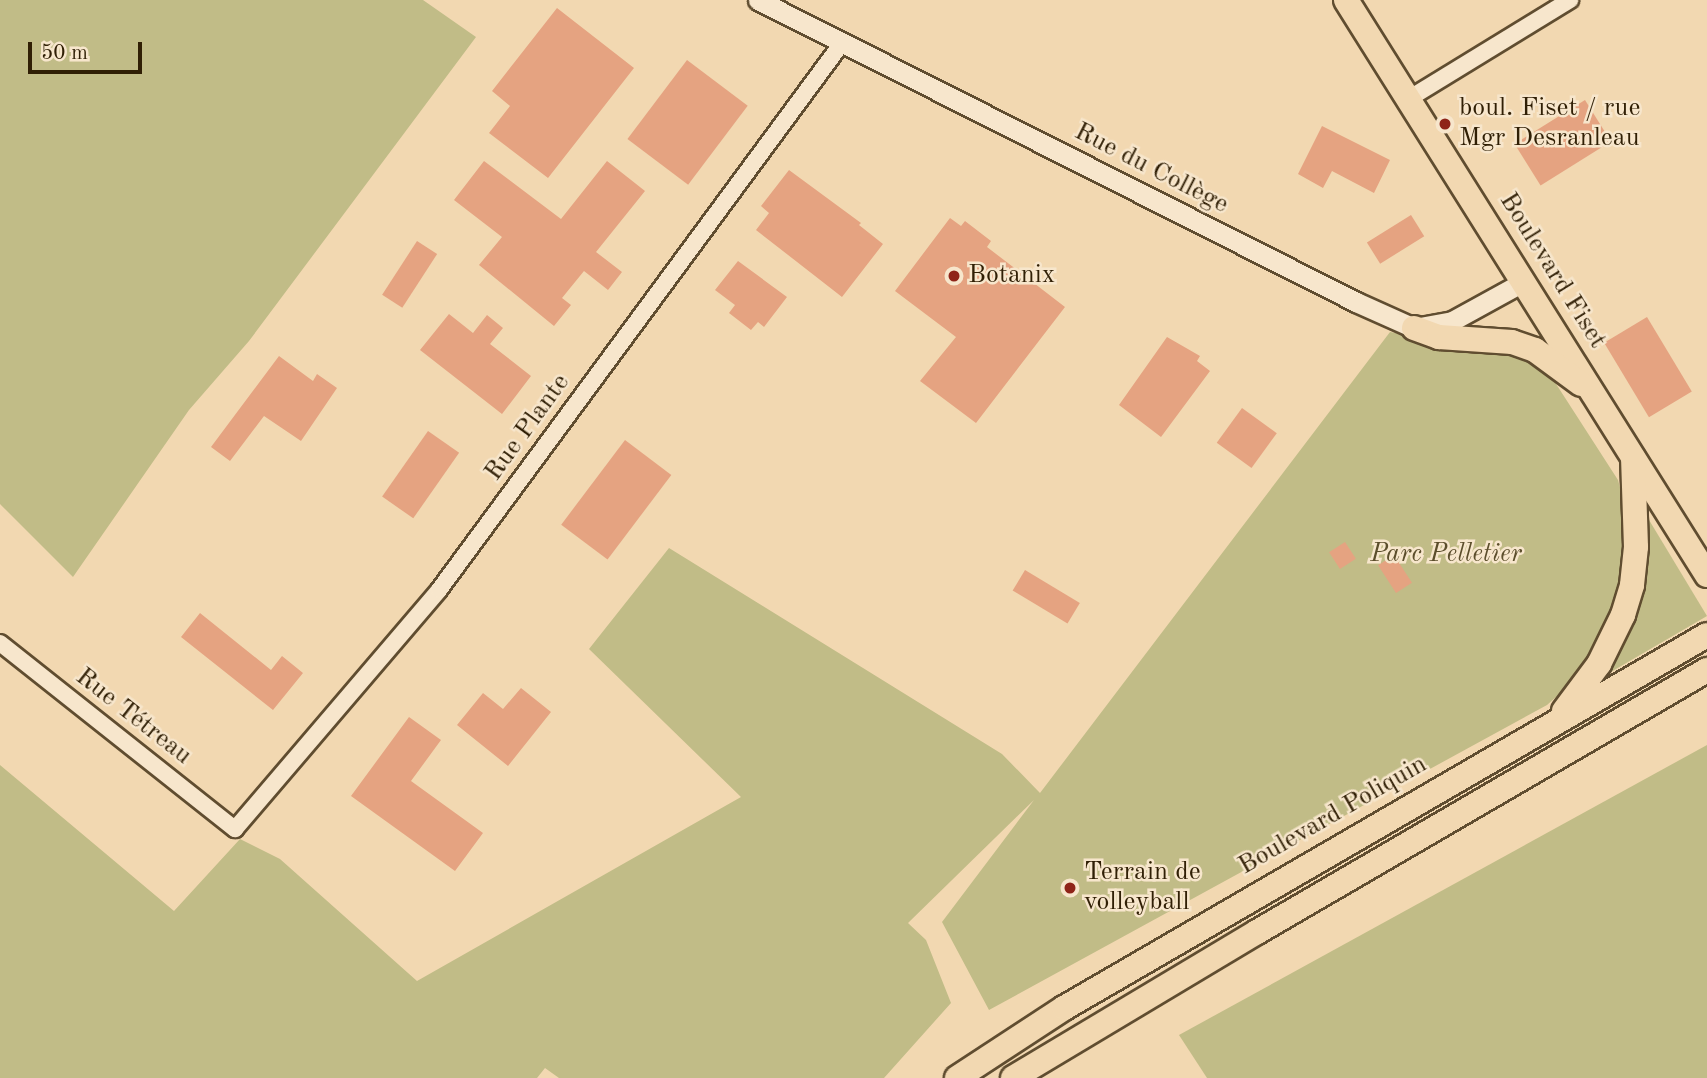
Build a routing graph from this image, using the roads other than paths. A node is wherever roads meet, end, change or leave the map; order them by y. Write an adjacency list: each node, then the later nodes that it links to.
1 (1346, 0): 5 (main road, Boulevard Fiset)
2 (1570, 0): 5 (street)
3 (772, 3): 4 (street, Rue du Collège)
4 (842, 43): 7 (street, Rue du Collège); 17 (street, Rue Plante)
5 (1409, 98): 6 (main road, Boulevard Fiset)
6 (1523, 282): 7 (street); 8 (main road, Boulevard Fiset)
7 (1414, 328): 8 (main road)
8 (1595, 394): 9 (main road, Boulevard Fiset)
9 (1633, 454): 10 (main road, Boulevard Fiset); 16 (main road)
10 (1707, 575)
11 (1707, 635): 16 (main road, Boulevard Poliquin)
12 (0, 643): 17 (street, Rue Tétreau)
13 (1707, 670): 15 (main road)
14 (1707, 683): 15 (main road)
15 (1646, 705): 19 (main road)
16 (1559, 718): 18 (main road, Boulevard Poliquin)
17 (235, 829)
18 (957, 1078)
19 (1013, 1078)

